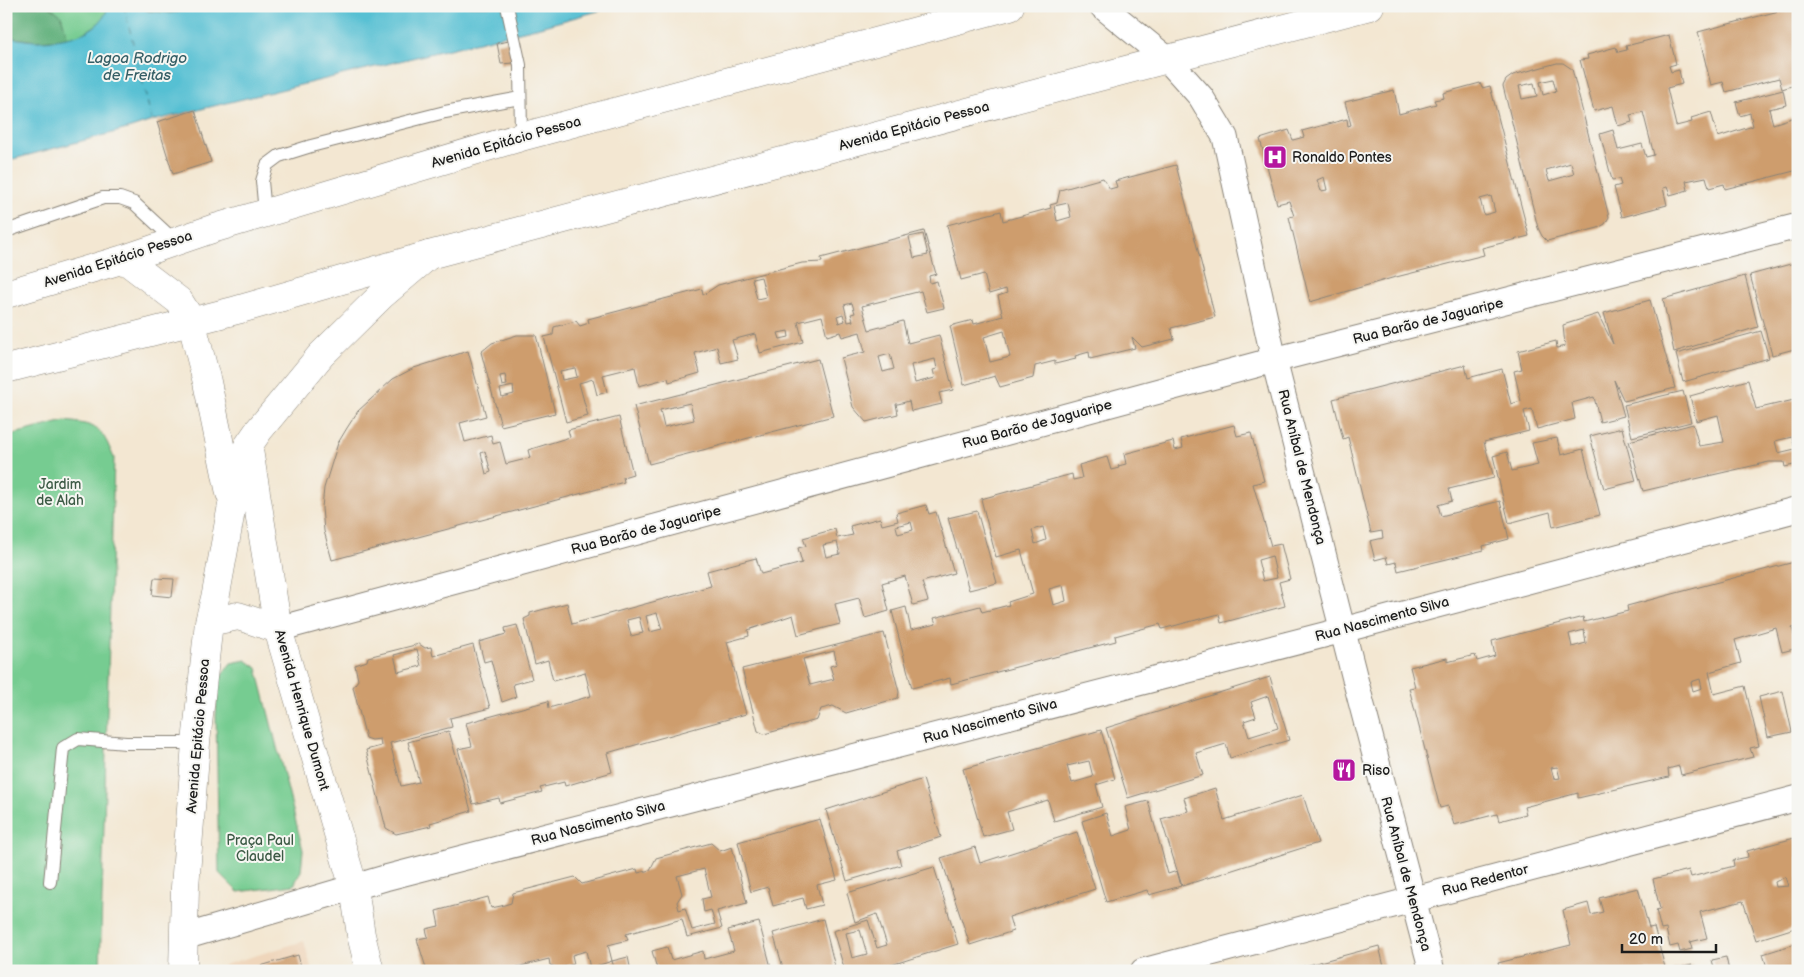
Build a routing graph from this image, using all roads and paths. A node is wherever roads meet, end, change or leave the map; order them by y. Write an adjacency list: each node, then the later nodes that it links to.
1 (507, 6): 6 (lane)
2 (1010, 6): 7 (main road, Avenida Epitácio Pessoa)
3 (1102, 6): 5 (street, Rua Aníbal de Mendonça)
4 (1370, 6): 5 (main road, Avenida Epitácio Pessoa)
5 (1167, 59): 12 (main road, Avenida Epitácio Pessoa); 16 (street, Rua Aníbal de Mendonça)
6 (520, 98): 7 (lane); 8 (lane)
7 (521, 136): 8 (main road, Avenida Epitácio Pessoa)
8 (265, 213): 11 (main road, Avenida Epitácio Pessoa)
9 (1798, 226): 16 (street, Rua Barão de Jaguaripe)
10 (6, 231): 11 (lane)
11 (176, 241): 13 (main road, Avenida Epitácio Pessoa)
12 (429, 255): 15 (main road, Avenida Epitácio Pessoa); 18 (main road, Avenida Epitácio Pessoa)
13 (124, 259): 14 (main road, Avenida Epitácio Pessoa); 15 (main road)
14 (6, 294)
15 (191, 320): 17 (main road, Avenida Epitácio Pessoa); 19 (main road, Avenida Epitácio Pessoa)
16 (1274, 360): 22 (street, Rua Barão de Jaguaripe); 23 (street, Rua Aníbal de Mendonça)
17 (6, 368)
18 (248, 446): 19 (main road, Avenida Epitácio Pessoa); 22 (main road, Avenida Henrique Dumont)
19 (232, 504): 21 (main road, Avenida Epitácio Pessoa)
20 (1798, 509): 23 (street, Rua Nascimento Silva)
21 (209, 622): 22 (main road); 24 (main road, Avenida Epitácio Pessoa)
22 (278, 629): 27 (main road, Avenida Henrique Dumont)
23 (1344, 630): 27 (street, Rua Nascimento Silva); 28 (street, Rua Aníbal de Mendonça)
24 (196, 743): 26 (lane); 29 (main road, Avenida Epitácio Pessoa)
25 (1798, 798): 28 (street, Rua Redentor)
26 (50, 882)
27 (354, 888): 29 (street, Rua Nascimento Silva); 31 (main road, Avenida Henrique Dumont)
28 (1412, 899): 32 (street, Rua Redentor); 33 (street, Rua Aníbal de Mendonça)
29 (184, 937): 30 (main road, Avenida Epitácio Pessoa)
30 (183, 971)
31 (370, 971)
32 (1143, 971)
33 (1432, 971)

